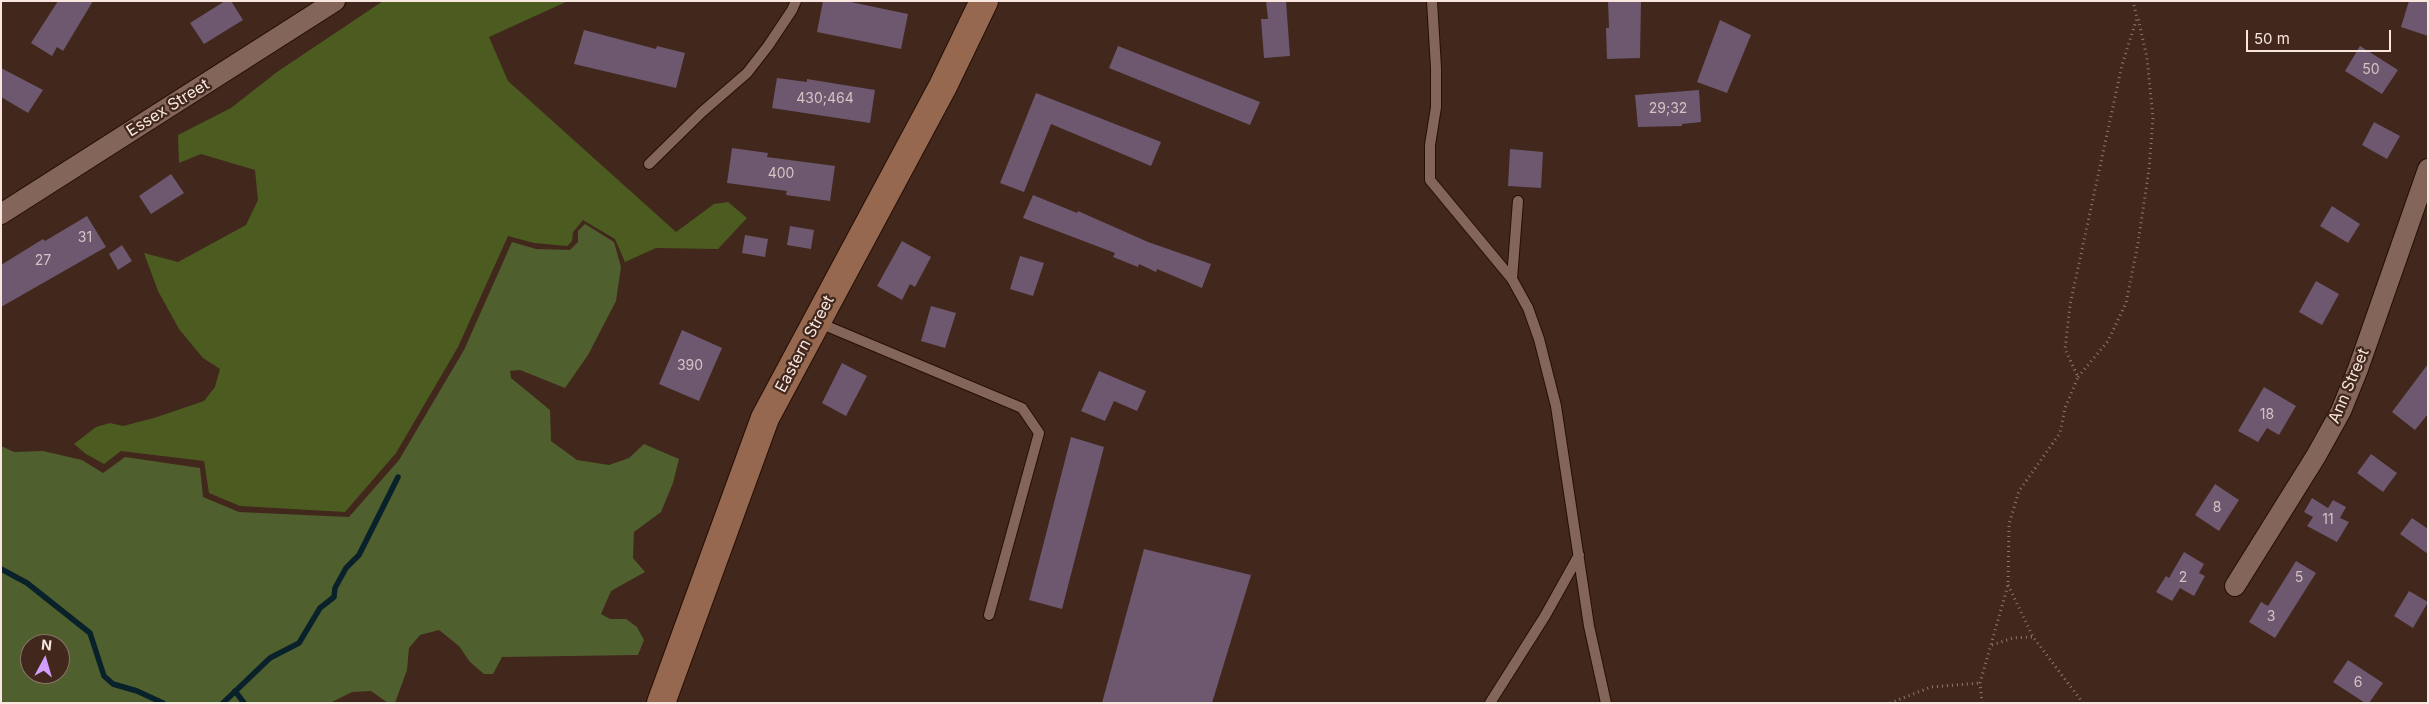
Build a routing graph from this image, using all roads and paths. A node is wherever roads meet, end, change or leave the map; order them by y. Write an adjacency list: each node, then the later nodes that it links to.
1 (335, 1): 10 (street, Essex Street)
2 (796, 1): 7 (lane)
3 (984, 1): 12 (street, Eastern Street)
4 (1432, 1): 11 (lane)
5 (2133, 1): 6 (path)
6 (2138, 18): 13 (path); 13 (path)
7 (648, 164)
8 (2428, 169): 16 (street, Ann Street)
9 (1518, 201): 11 (lane)
10 (1, 214)
11 (1512, 279): 14 (lane)
12 (816, 322): 17 (lane); 21 (street, Eastern Street)
13 (2078, 377): 15 (path)
14 (1579, 555): 22 (lane); 23 (lane)
15 (2008, 585): 18 (path); 19 (path)
16 (2235, 586)
17 (990, 615)
18 (2033, 637): 19 (path); 26 (path)
19 (1992, 645): 20 (path)
20 (1980, 683): 24 (path); 25 (path)
21 (662, 703)
22 (1490, 703)
23 (1606, 703)
24 (1890, 703)
25 (1982, 703)
26 (2083, 703)

